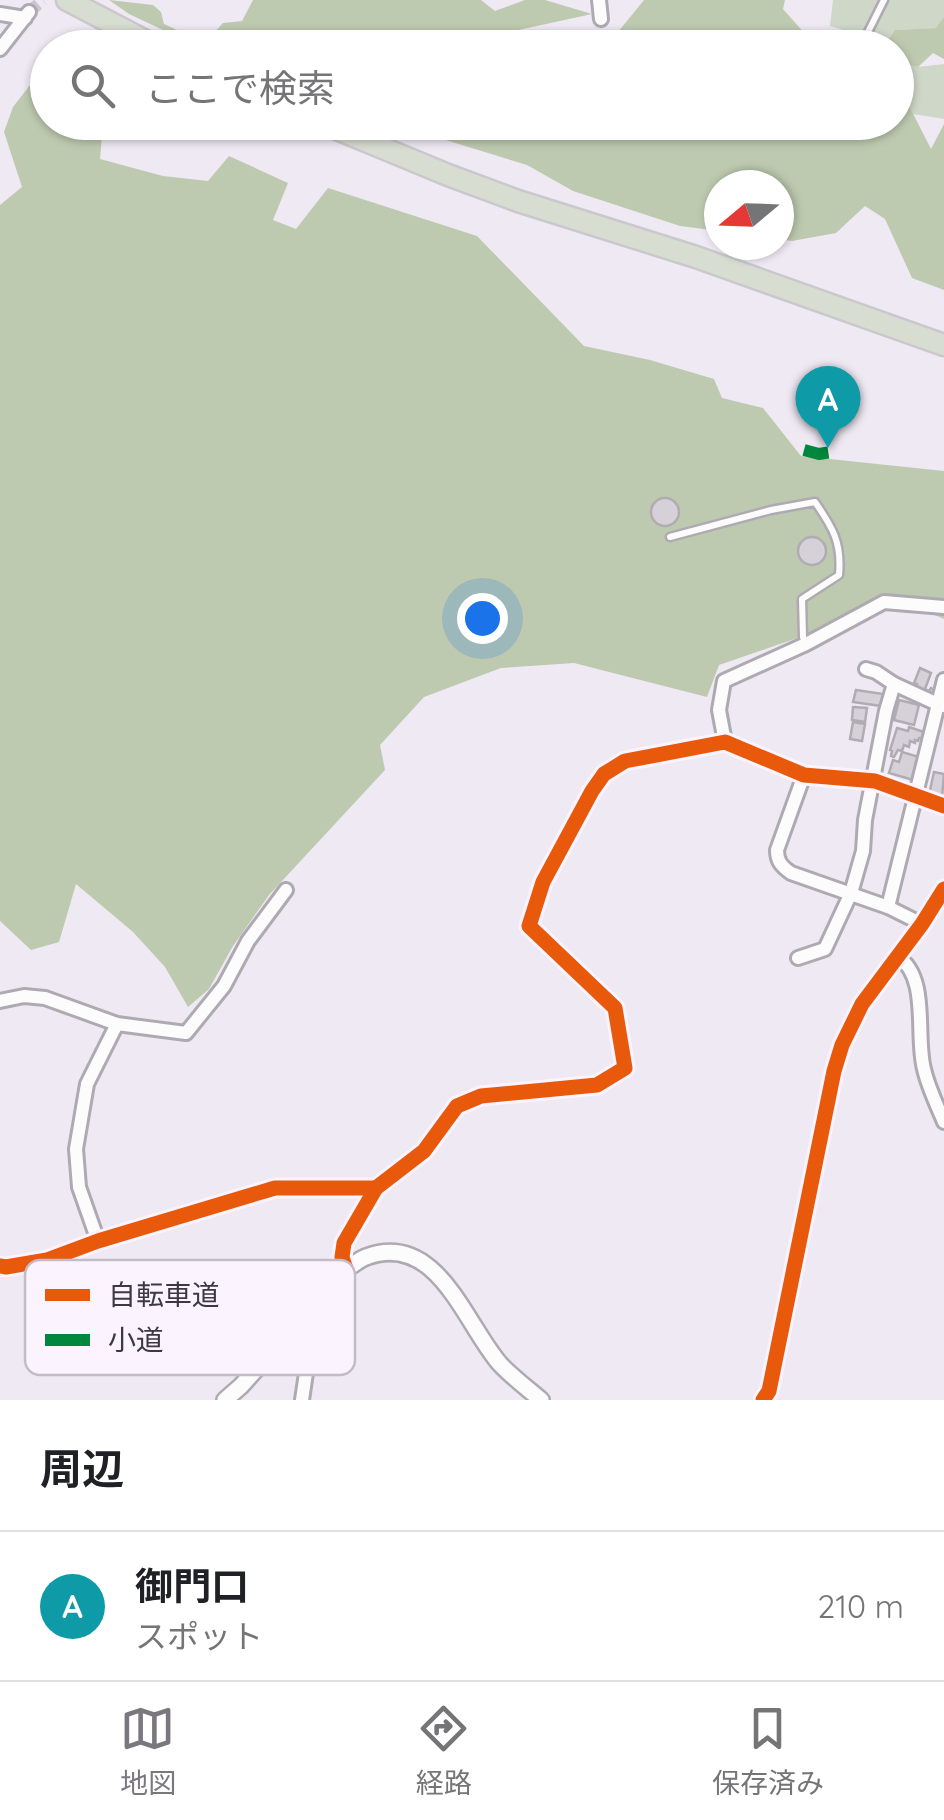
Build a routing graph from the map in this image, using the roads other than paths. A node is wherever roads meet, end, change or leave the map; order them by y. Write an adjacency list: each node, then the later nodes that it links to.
1 (598, 0): 5 (street)
2 (884, 0): 7 (lane)
3 (73, 3): 6 (highway)
4 (0, 14): 8 (street)
5 (602, 19)
6 (125, 30)
7 (869, 30)
8 (0, 49)
9 (362, 140): 10 (highway)
10 (944, 345)
11 (670, 537): 13 (lane)
12 (944, 608): 13 (street)
13 (806, 644): 18 (street)
14 (866, 669): 16 (street)
15 (944, 680): 17 (street)
16 (894, 684): 17 (street); 20 (street)
17 (941, 706): 21 (street)
18 (725, 742): 19 (street); 33 (street)
19 (804, 775): 20 (street); 25 (street)
20 (874, 781): 21 (street); 25 (street)
21 (916, 795): 22 (street); 26 (street)
22 (944, 806)
23 (944, 889): 27 (street)
24 (286, 890): 31 (street)
25 (851, 893): 26 (street); 29 (street)
26 (888, 907): 27 (street)
27 (922, 924): 28 (street)
28 (897, 956): 32 (street); 45 (street)
29 (798, 958)
30 (0, 1000): 31 (street)
31 (118, 1024): 34 (street)
32 (944, 1122)
33 (376, 1188): 34 (street); 36 (street)
34 (98, 1241): 35 (street)
35 (47, 1260)
36 (343, 1260)
37 (355, 1263): 44 (street)
38 (25, 1264): 39 (street)
39 (0, 1266)
40 (250, 1375): 42 (street)
41 (306, 1375): 43 (street)
42 (225, 1400)
43 (302, 1400)
44 (541, 1400)
45 (762, 1400)

